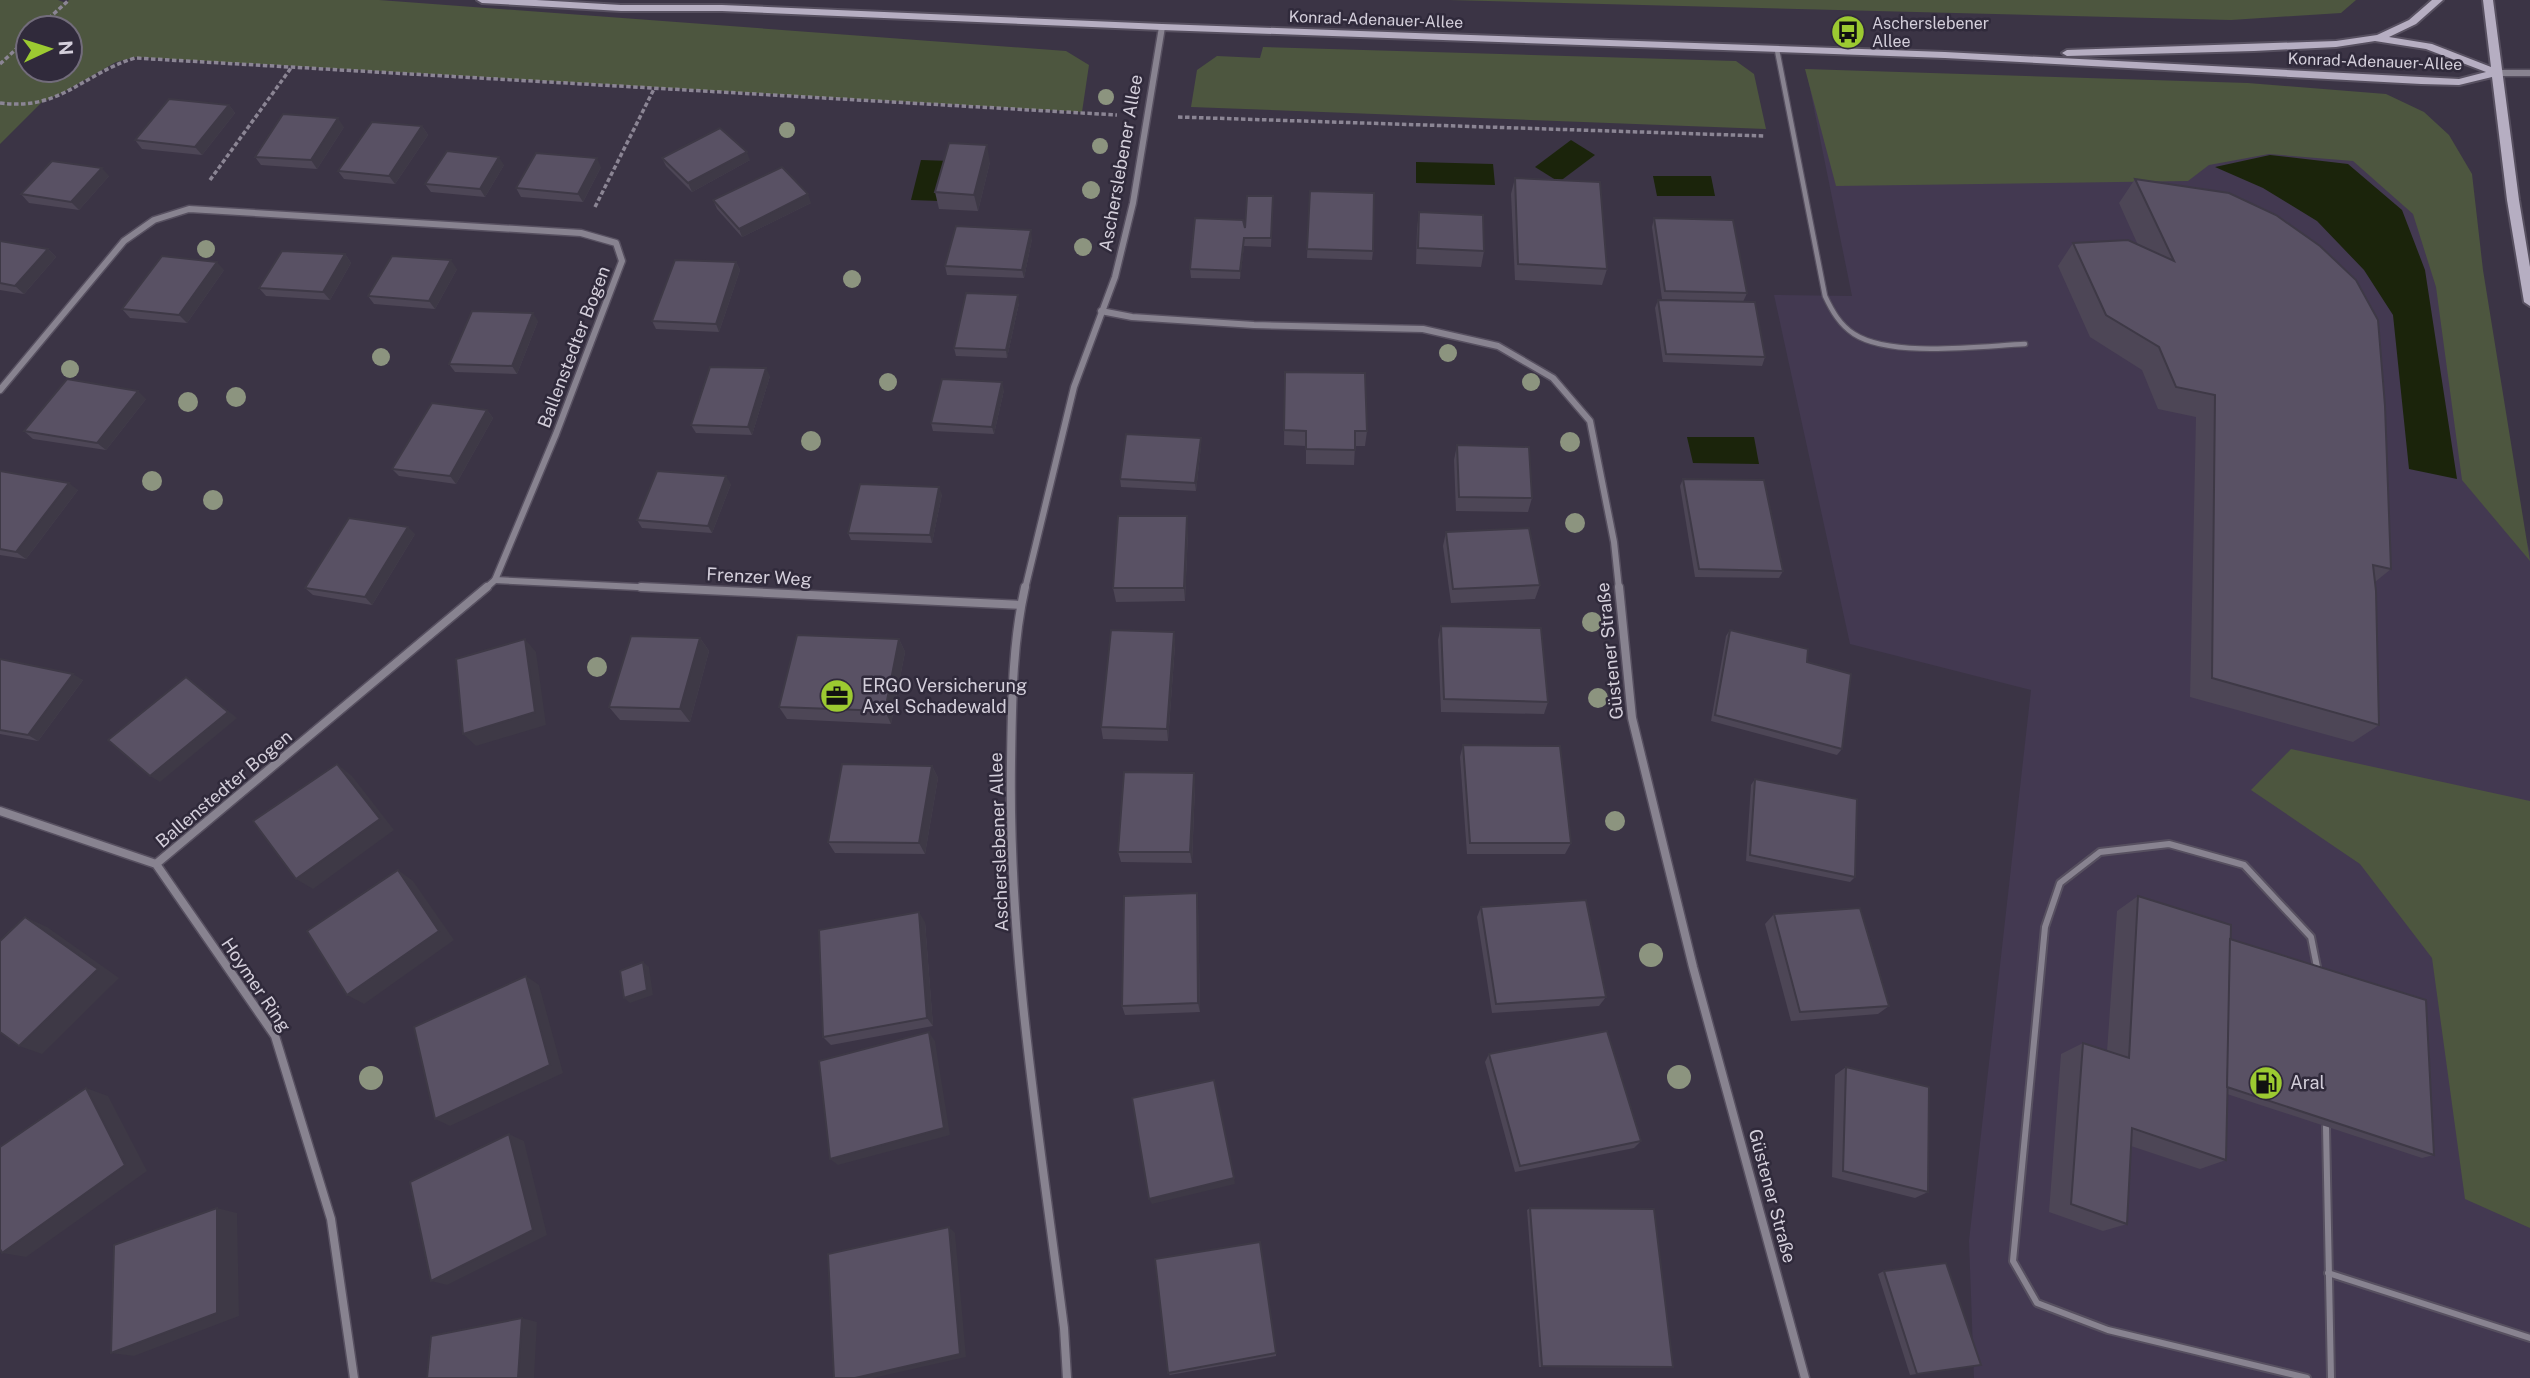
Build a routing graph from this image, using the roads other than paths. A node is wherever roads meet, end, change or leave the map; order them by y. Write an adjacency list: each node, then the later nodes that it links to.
1 (482, 0): 5 (main road, Konrad-Adenauer-Allee)
2 (677, 0): 5 (main road, Konrad-Adenauer-Allee)
3 (2438, 0): 7 (main road)
4 (2488, 0): 10 (main road)
5 (722, 8): 6 (main road, Konrad-Adenauer-Allee)
6 (1162, 27): 8 (main road, Konrad-Adenauer-Allee); 13 (street, Ascherslebener Allee)
7 (2375, 38): 9 (main road, Konrad-Adenauer-Allee); 10 (main road, Konrad-Adenauer-Allee)
8 (1777, 50): 9 (main road, Konrad-Adenauer-Allee); 14 (lane)
9 (1945, 55): 10 (main road, Konrad-Adenauer-Allee)
10 (2497, 73): 11 (street); 12 (main road)
11 (2530, 73)
12 (2530, 302)
13 (1101, 311): 17 (street, Ascherslebener Allee); 26 (street, Güstener Straße)
14 (2025, 344)
15 (0, 390): 16 (street, Ballenstedter Bogen)
16 (495, 580): 17 (street, Frenzer Weg); 19 (street, Ballenstedter Bogen)
17 (1021, 606): 25 (street, Ascherslebener Allee)
18 (0, 811): 19 (street)
19 (156, 864): 24 (street, Hoymer Ring)
20 (2318, 974): 27 (lane)
21 (2326, 1127): 22 (lane)
22 (2328, 1273): 23 (lane); 28 (lane)
23 (2530, 1338)
24 (354, 1378)
25 (1068, 1378)
26 (1805, 1378)
27 (2307, 1378)
28 (2331, 1378)

